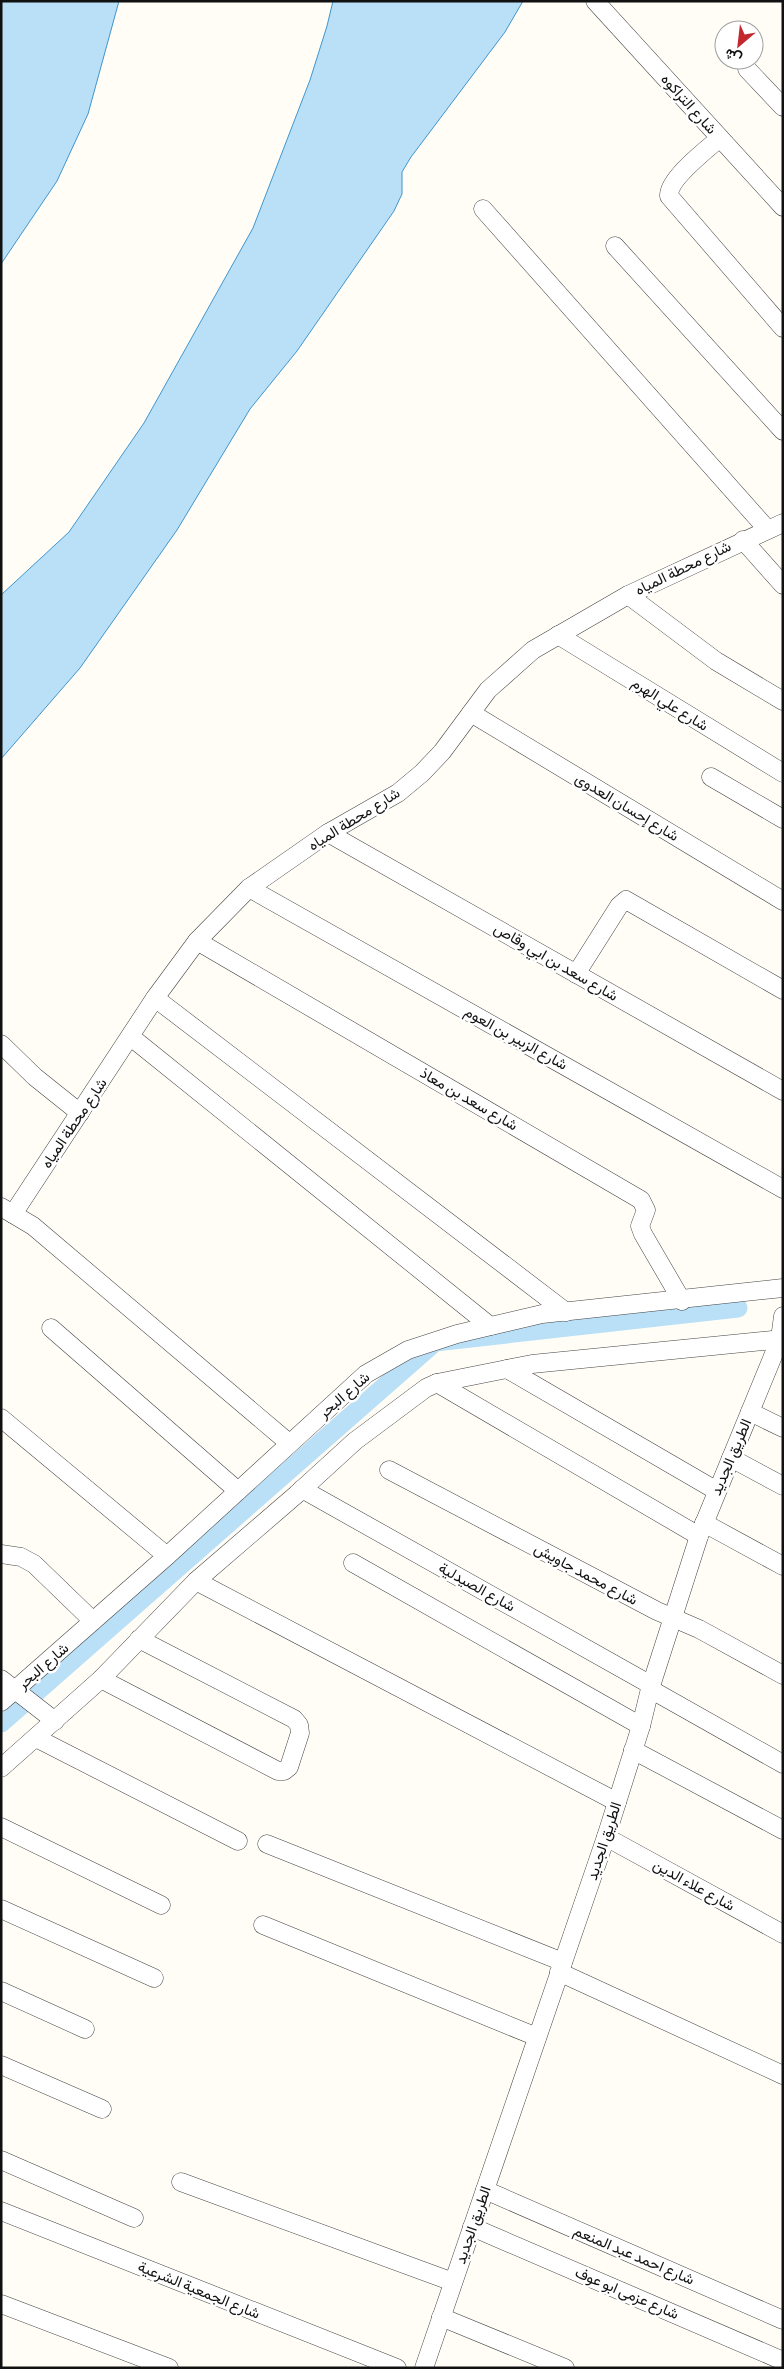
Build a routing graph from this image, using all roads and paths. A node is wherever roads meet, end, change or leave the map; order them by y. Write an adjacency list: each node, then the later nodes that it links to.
1 (595, 1): 4 (street, شارع التراكوه)
2 (748, 70): 3 (street)
3 (783, 107)
4 (720, 138): 5 (street, شارع التراكوه); 8 (street)
5 (783, 207)
6 (483, 209): 10 (street)
7 (615, 246): 9 (street)
8 (783, 328)
9 (783, 431)
10 (775, 526): 11 (street, شارع محطة المياه)
11 (743, 540): 12 (street); 13 (street, شارع محطة المياه)
12 (783, 585)
13 (628, 595): 14 (street, شارع محطة المياه); 15 (street)
14 (558, 635): 16 (street, شارع محطة المياه); 17 (street, شارع علي الهرم)
15 (783, 701)
16 (471, 713): 20 (street, شارع محطة المياه); 22 (street, شارع إحسان العدوى)
17 (783, 773)
18 (711, 777): 19 (street)
19 (783, 819)
20 (328, 833): 21 (street, شارع محطة المياه); 24 (street, شارع سعد بن ابي وقاص)
21 (249, 888): 23 (street, شارع محطة المياه); 31 (street, شارع الزبير بن العوم)
22 (783, 901)
23 (197, 941): 26 (street, شارع محطة المياه); 34 (street, شارع سعد بن معاذ)
24 (576, 974): 25 (street); 29 (street, شارع سعد بن ابي وقاص)
25 (783, 990)
26 (156, 998): 27 (street, شارع محطة المياه); 35 (street)
27 (131, 1037): 30 (street, شارع محطة المياه); 37 (street)
28 (1, 1044): 30 (street)
29 (783, 1092)
30 (80, 1113): 32 (street, شارع محطة المياه)
31 (783, 1189)
32 (7, 1211): 45 (street)
33 (783, 1288): 34 (street, شارع البحر)
34 (682, 1300): 35 (street, شارع البحر)
35 (566, 1312): 37 (street, شارع البحر)
36 (783, 1316): 39 (street, الطريق الجديد)
37 (490, 1326): 45 (street, شارع البحر)
38 (51, 1328): 50 (street)
39 (781, 1339): 40 (street); 42 (street, الطريق الجديد)
40 (507, 1369): 41 (street); 51 (street)
41 (438, 1383): 49 (street); 52 (street)
42 (750, 1412): 44 (street); 46 (street, الطريق الجديد)
43 (1, 1418): 54 (street)
44 (783, 1428)
45 (289, 1443): 50 (street, شارع البحر)
46 (731, 1458): 48 (street); 51 (street, الطريق الجديد)
47 (389, 1470): 58 (street, شارع محمد جاويش)
48 (783, 1486)
49 (302, 1489): 57 (street); 64 (street, شارع الصيدلية)
50 (238, 1491): 54 (street, شارع البحر)
51 (717, 1491): 52 (street, الطريق الجديد)
52 (702, 1530): 56 (street); 58 (street, الطريق الجديد)
53 (1, 1554): 59 (street)
54 (167, 1556): 59 (street, شارع البحر)
55 (353, 1563): 68 (street)
56 (783, 1566)
57 (196, 1581): 60 (street); 73 (street)
58 (672, 1618): 61 (street, شارع محمد جاويش); 64 (street, الطريق الجديد)
59 (93, 1621): 65 (street, شارع البحر)
60 (139, 1639): 63 (street); 63 (street)
61 (783, 1675)
62 (1, 1679): 65 (street)
63 (101, 1679): 67 (street)
64 (650, 1687): 68 (street, الطريق الجديد); 71 (street, شارع الصيدلية)
65 (15, 1690): 66 (street, شارع البحر); 67 (street)
66 (1, 1702)
67 (55, 1721): 69 (street)
68 (641, 1726): 70 (street, الطريق الجديد)
69 (36, 1738): 72 (street); 77 (street)
70 (634, 1750): 73 (street, الطريق الجديد); 75 (street)
71 (783, 1764)
72 (1, 1768)
73 (617, 1802): 76 (street, الطريق الجديد)
74 (1, 1827): 79 (street)
75 (783, 1830)
76 (606, 1837): 82 (street, شارع علاء الدين); 83 (street, الطريق الجديد)
77 (238, 1841)
78 (267, 1844): 83 (street)
79 (161, 1905)
80 (1, 1909): 84 (street)
81 (263, 1925): 87 (street)
82 (783, 1934)
83 (561, 1967): 87 (street, الطريق الجديد); 89 (street)
84 (154, 1978)
85 (1, 1991): 86 (street)
86 (84, 2029)
87 (537, 2037): 93 (street, الطريق الجديد)
88 (1, 2065): 90 (street)
89 (783, 2075)
90 (102, 2109)
91 (1, 2160): 95 (street)
92 (181, 2182): 97 (street)
93 (484, 2190): 96 (street, الطريق الجديد); 100 (street, شارع احمد عبد المنعم)
94 (1, 2211): 103 (street, شارع الجمعية الشرعية)
95 (134, 2218)
96 (472, 2227): 97 (street, الطريق الجديد); 101 (street, شارع عزمى ابو عوف)
97 (453, 2282): 99 (street, الطريق الجديد)
98 (1, 2304): 102 (street)
99 (441, 2317): 104 (street, الطريق الجديد); 105 (street)
100 (783, 2320)
101 (781, 2361)
102 (169, 2368)
103 (397, 2368)
104 (424, 2368)
105 (565, 2368)

